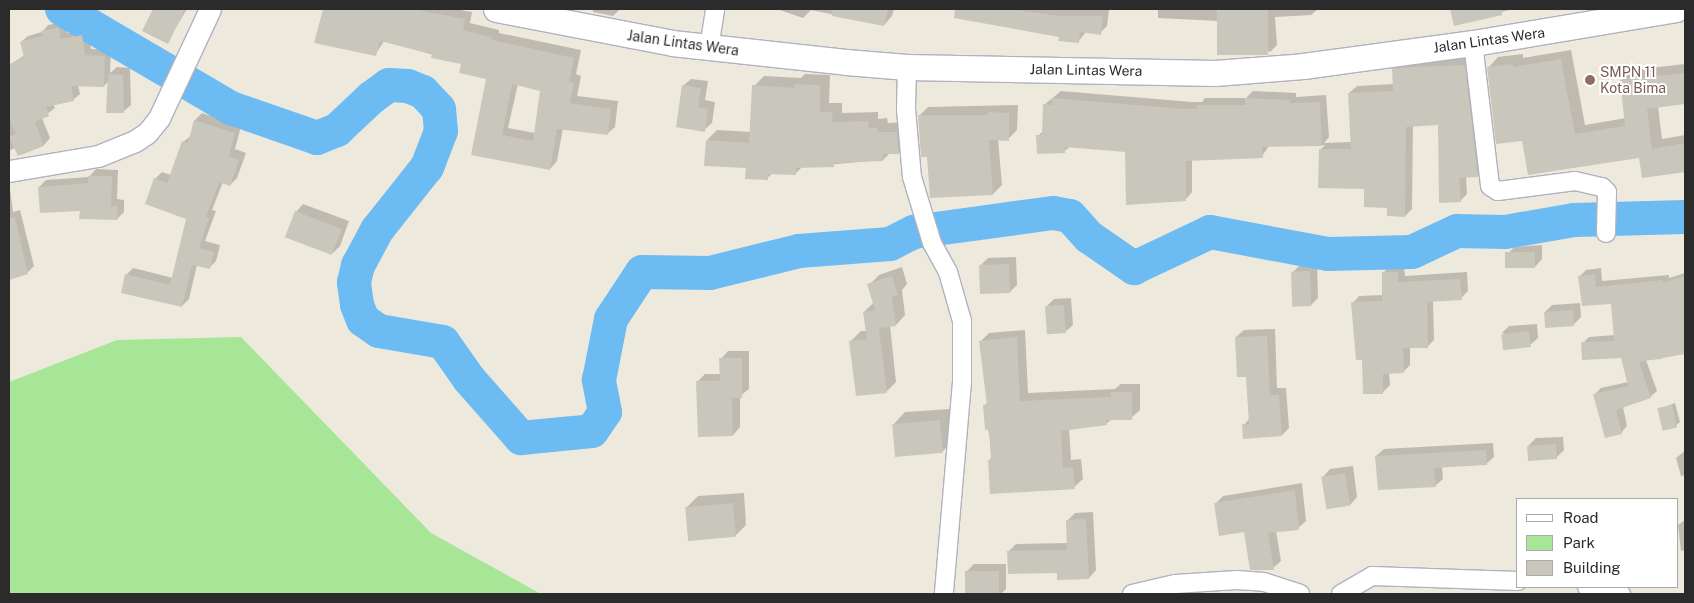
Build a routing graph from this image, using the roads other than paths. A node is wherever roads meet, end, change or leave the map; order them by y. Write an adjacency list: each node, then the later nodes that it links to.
1 (210, 9): 8 (street)
2 (496, 9): 6 (main road, Jalan Lintas Wera)
3 (715, 9): 6 (street)
4 (1676, 9): 5 (main road, Jalan Lintas Wera)
5 (1473, 43): 7 (main road, Jalan Lintas Wera); 9 (street)
6 (709, 48): 7 (main road, Jalan Lintas Wera)
7 (907, 67): 12 (street)
8 (9, 171)
9 (1606, 233)
10 (1516, 581): 15 (street)
11 (1592, 588): 16 (street)
12 (944, 594)
13 (1132, 594): 14 (street)
14 (1300, 594)
15 (1342, 594)
16 (1621, 594)

